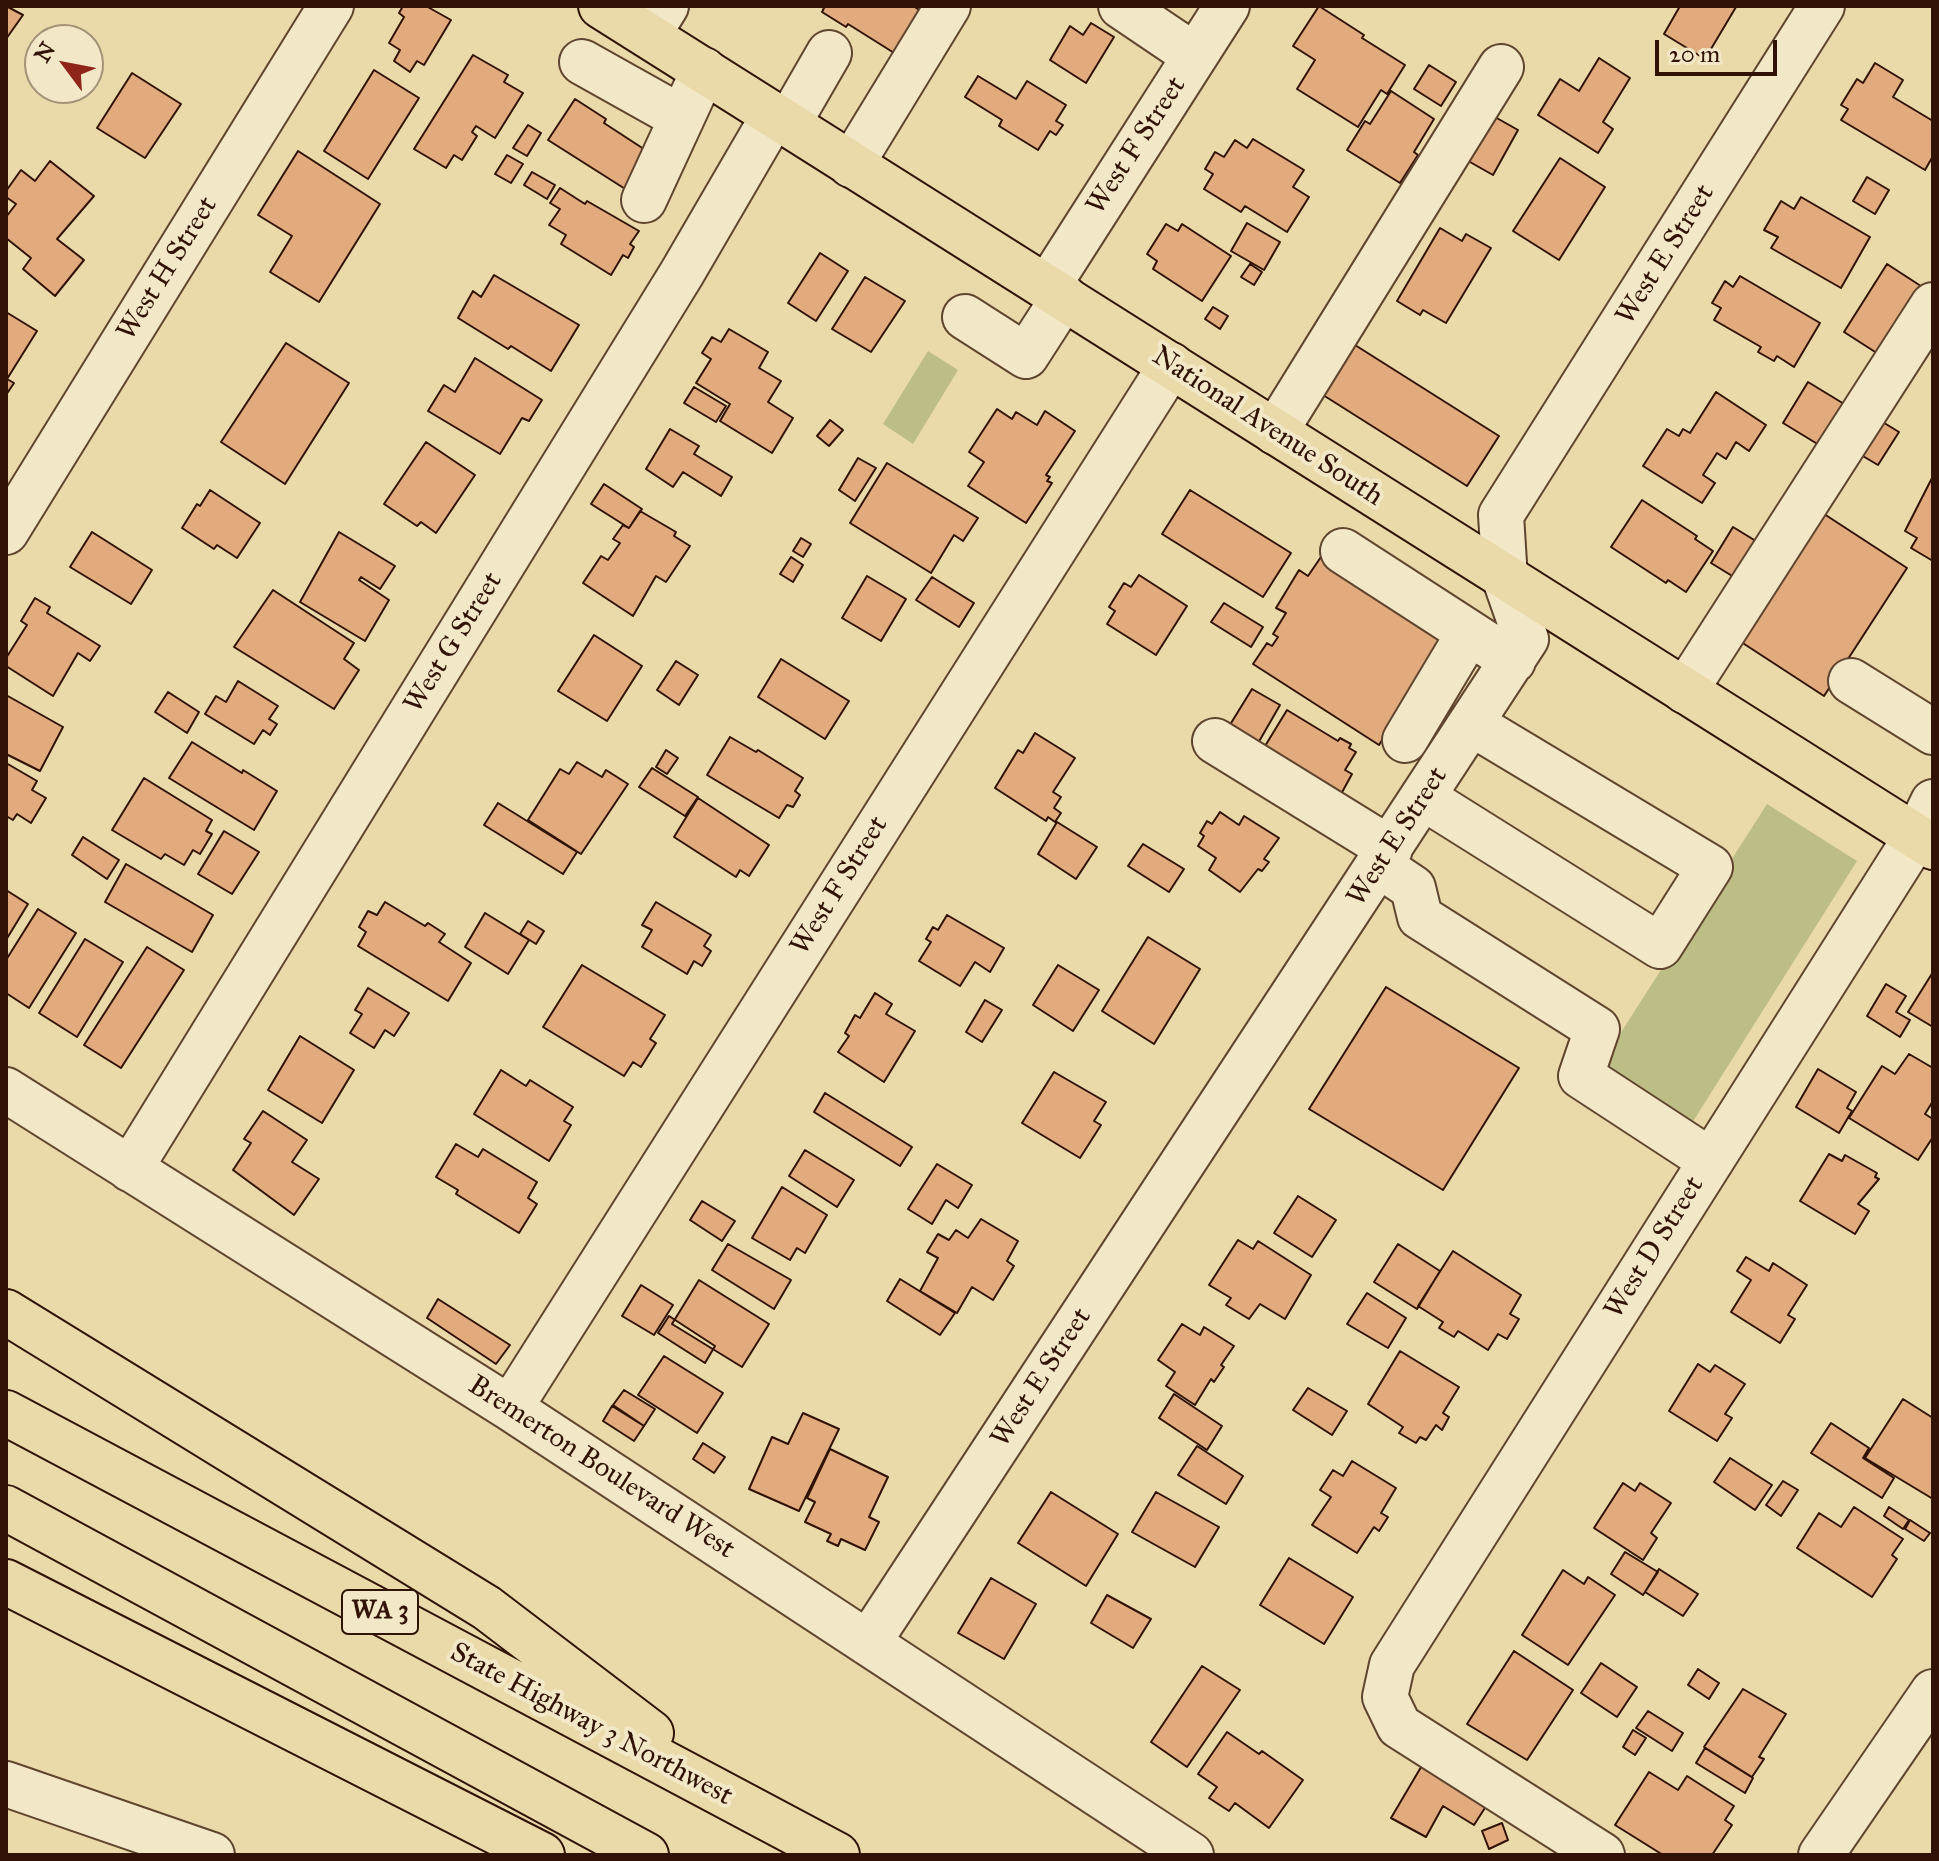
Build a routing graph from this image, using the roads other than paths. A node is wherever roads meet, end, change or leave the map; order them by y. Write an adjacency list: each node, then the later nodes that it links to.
1 (331, 6): 22 (street, West H Street)
2 (601, 6): 7 (main road, National Avenue South)
3 (948, 6): 15 (street)
4 (1121, 6): 9 (street)
5 (1227, 6): 9 (street, West F Street)
6 (1822, 6): 24 (street, West E Street)
7 (657, 21): 12 (main road, National Avenue South)
8 (829, 53): 14 (street, West G Street)
9 (1195, 56): 17 (street, West F Street)
10 (582, 62): 13 (street)
11 (1501, 67): 21 (street)
12 (704, 70): 13 (street); 14 (main road, National Avenue South)
13 (682, 118): 16 (street)
14 (781, 120): 15 (main road, National Avenue South); 38 (street, West G Street)
15 (851, 165): 17 (main road, National Avenue South)
16 (644, 200)
17 (1056, 292): 19 (street, West F Street); 20 (main road, National Avenue South)
18 (1933, 305): 28 (street)
19 (965, 317)
20 (1171, 365): 21 (main road, National Avenue South); 40 (street, West F Street)
21 (1275, 432): 24 (main road, National Avenue South)
22 (6, 532)
23 (1343, 551): 25 (street)
24 (1505, 579): 26 (street, West E Street); 28 (main road, National Avenue South)
25 (1469, 633): 26 (street); 31 (street)
26 (1513, 661): 29 (street, West E Street)
27 (1851, 681): 30 (street)
28 (1685, 691): 34 (main road, National Avenue South)
29 (1472, 724): 33 (street, West E Street); 33 (street)
30 (1933, 732)
31 (1405, 740)
32 (1215, 741): 35 (street)
33 (1424, 798): 35 (street, West E Street)
34 (1927, 829): 37 (street, West D Street)
35 (1384, 857): 37 (street); 44 (street, West E Street)
36 (6, 1090): 38 (street, Bremerton Boulevard West)
37 (1711, 1161): 53 (street, West D Street)
38 (130, 1169): 40 (street, Bremerton Boulevard West)
39 (6, 1312): 47 (main road)
40 (510, 1408): 44 (street, Bremerton Boulevard West)
41 (6, 1413): 47 (main road, State Highway 3 Northwest / WA 3)
42 (6, 1508): 50 (main road)
43 (6, 1582): 49 (main road)
44 (868, 1643): 52 (street, Bremerton Boulevard West)
45 (1928, 1713): 54 (street)
46 (6, 1784): 48 (street)
47 (755, 1812): 51 (main road, State Highway 3 Northwest / WA 3)
48 (212, 1855)
49 (542, 1855)
50 (646, 1855)
51 (837, 1855)
52 (1191, 1855)
53 (1602, 1855)
54 (1821, 1855)

